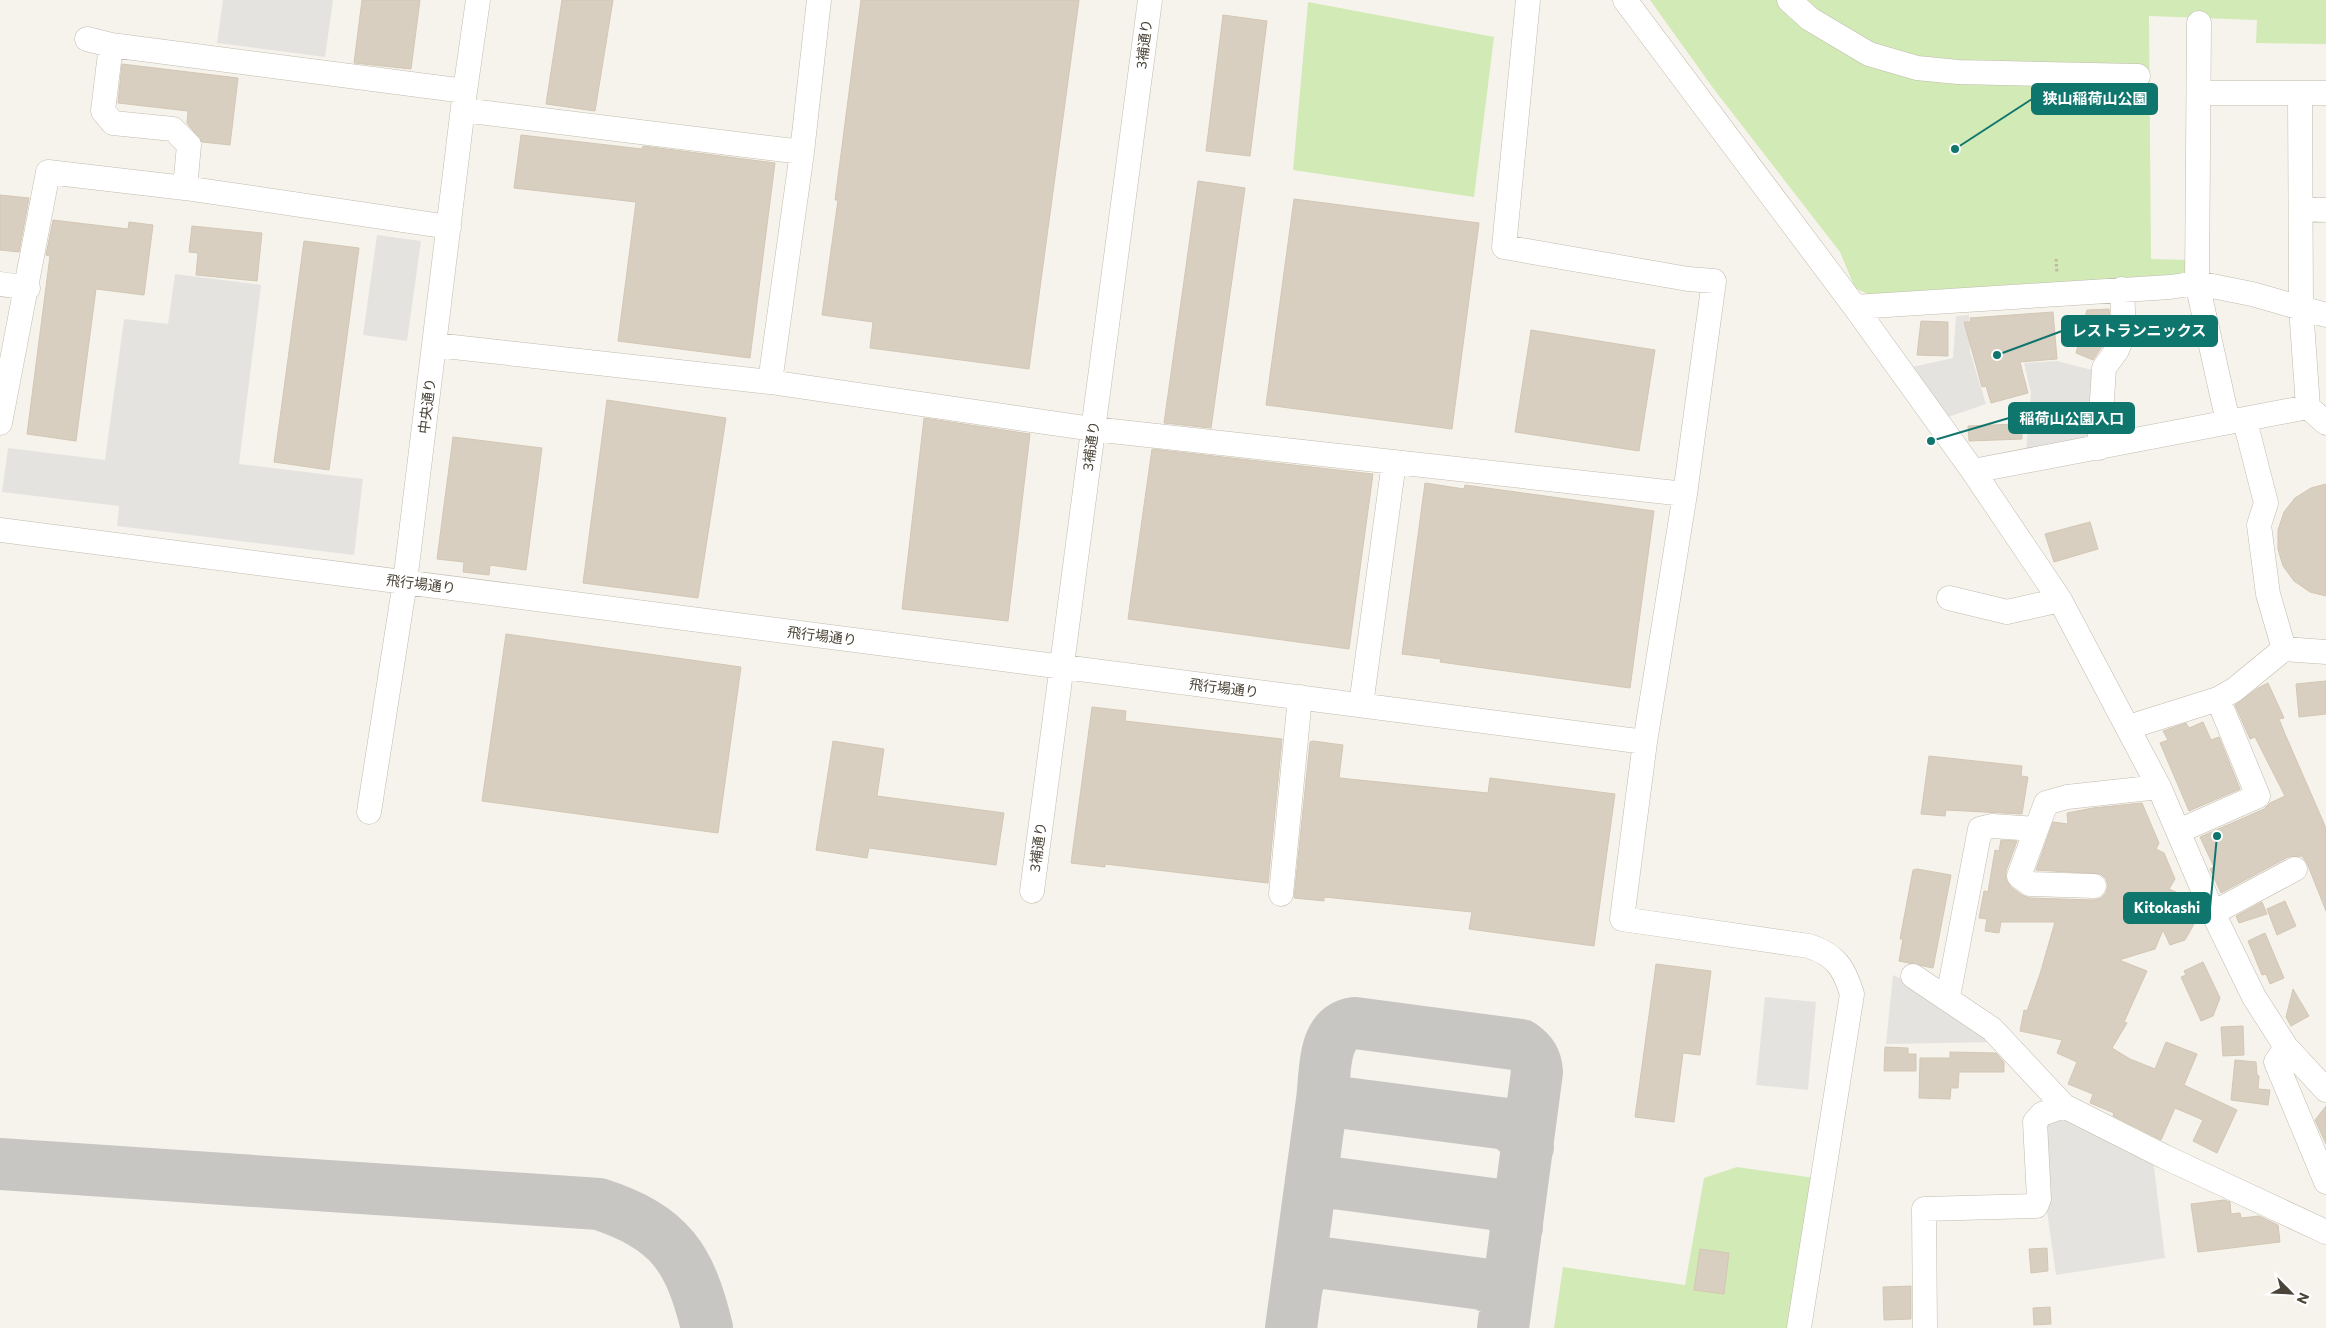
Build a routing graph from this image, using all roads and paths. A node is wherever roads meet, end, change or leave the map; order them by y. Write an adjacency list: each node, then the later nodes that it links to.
1 (478, 0): 14 (street, 中央通り)
2 (819, 0): 15 (street)
3 (1150, 0): 35 (street, 3補通り)
4 (1528, 0): 39 (street)
5 (1625, 0): 26 (street)
6 (1789, 0): 10 (street)
7 (2199, 23): 11 (street)
8 (87, 39): 9 (street)
9 (111, 45): 14 (street); 16 (street)
10 (2138, 76)
11 (2200, 93): 12 (street); 22 (street)
12 (2300, 93): 13 (street); 17 (street)
13 (2326, 93)
14 (464, 100): 15 (street); 19 (street, 中央通り)
15 (802, 152): 30 (street)
16 (185, 188): 19 (street); 24 (street)
17 (2301, 209): 18 (street); 27 (street)
18 (2326, 210)
19 (449, 228): 29 (street, 中央通り)
20 (2056, 259): 21 (path)
21 (2058, 277)
22 (2197, 283): 25 (street); 27 (street); 32 (street)
23 (0, 284): 24 (street)
24 (28, 288): 33 (street)
25 (2122, 289): 26 (street); 36 (street)
26 (1856, 307): 38 (street)
27 (2301, 308): 28 (street); 31 (street)
28 (2326, 315)
29 (434, 345): 30 (street); 41 (street, 中央通り)
30 (770, 382): 35 (street)
31 (2308, 407): 32 (street); 34 (street)
32 (2236, 421): 36 (street); 44 (street)
33 (0, 423)
34 (2326, 423)
35 (1093, 430): 37 (street); 46 (street, 3補通り)
36 (2099, 448): 38 (street)
37 (1394, 462): 39 (street); 49 (street)
38 (1972, 470): 43 (street)
39 (1685, 494): 51 (street)
40 (0, 530): 41 (street, 飛行場通り)
41 (405, 582): 46 (street, 飛行場通り); 53 (street, 中央通り)
42 (1949, 598): 43 (street)
43 (2060, 600): 50 (street)
44 (2284, 649): 45 (street); 48 (street)
45 (2326, 652)
46 (1062, 667): 47 (street, 飛行場通り); 58 (street, 3補通り)
47 (1300, 697): 49 (street, 飛行場通り); 59 (street)
48 (2218, 699): 50 (street); 55 (street)
49 (1361, 705): 51 (street, 飛行場通り)
50 (2129, 728): 52 (street)
51 (1645, 742): 68 (street)
52 (2159, 787): 54 (street); 55 (street)
53 (369, 812)
54 (2036, 830): 57 (street); 62 (street)
55 (2179, 831): 60 (street)
56 (2295, 869): 60 (street)
57 (2094, 886)
58 (1032, 891)
59 (1281, 894)
60 (2213, 913): 63 (street)
61 (1913, 976): 62 (street)
62 (1948, 997): 65 (street)
63 (2286, 1047): 64 (street); 66 (street)
64 (2326, 1090)
65 (2064, 1106): 67 (street); 69 (street)
66 (2326, 1182)
67 (2326, 1232)
68 (1799, 1328)
69 (1925, 1328)

